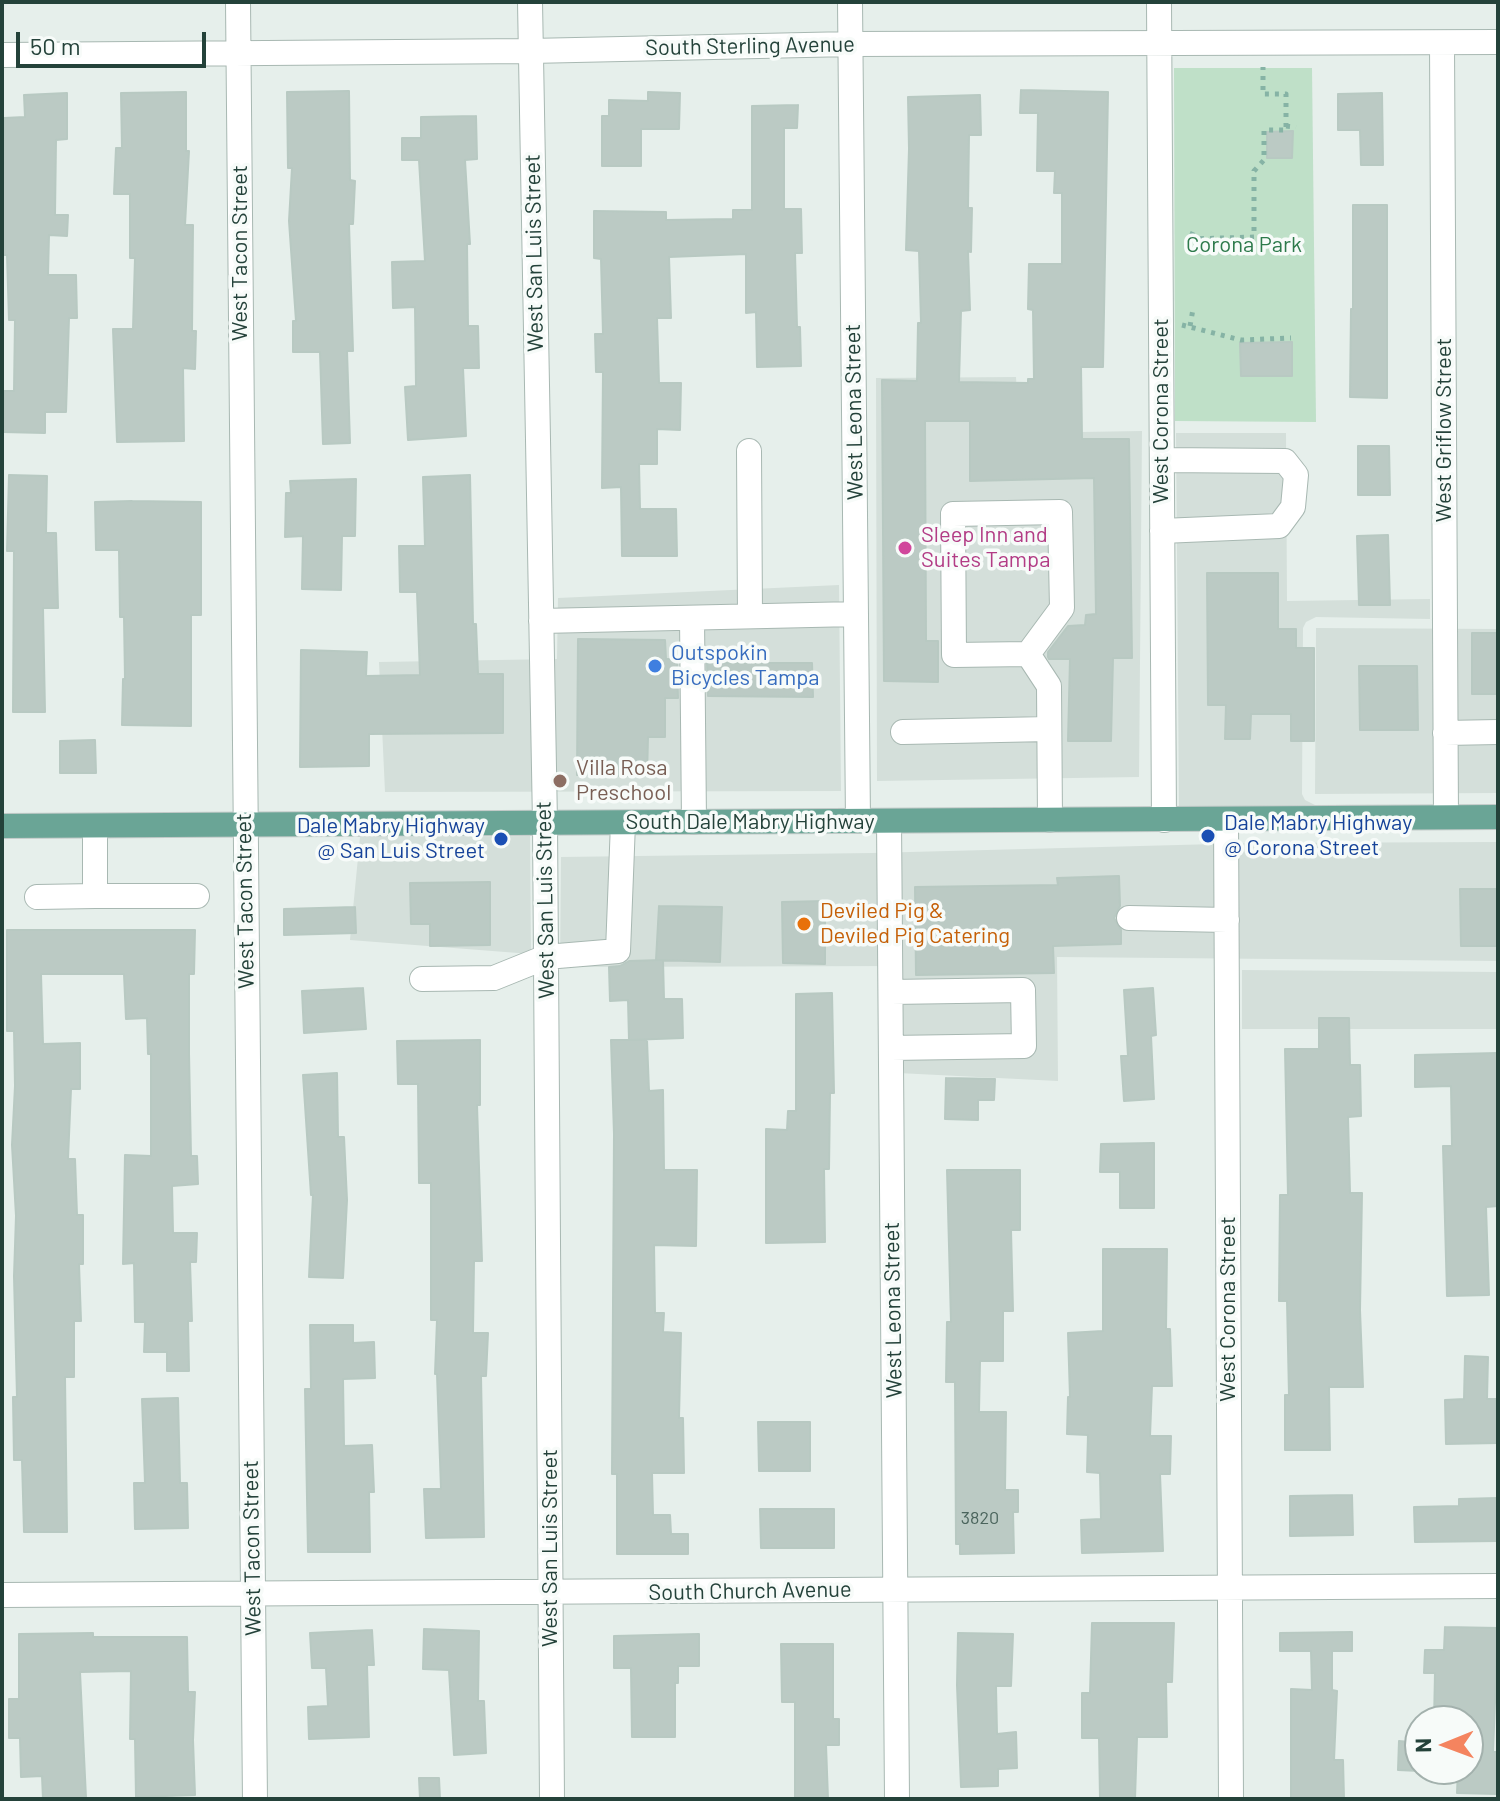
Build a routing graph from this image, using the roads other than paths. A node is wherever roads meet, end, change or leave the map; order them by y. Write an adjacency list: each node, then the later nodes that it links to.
1 (238, 2): 10 (street, West Tacon Street)
2 (530, 2): 9 (street, West San Luis Street)
3 (850, 2): 8 (street, West Leona Street)
4 (1159, 2): 6 (street, West Corona Street)
5 (1498, 42): 7 (street, South Sterling Avenue)
6 (1159, 43): 7 (street, South Sterling Avenue); 8 (street, South Sterling Avenue); 13 (street, West Corona Street)
7 (1442, 43): 23 (street, West Griflow Street)
8 (851, 44): 9 (street, South Sterling Avenue); 15 (street, West Leona Street)
9 (530, 51): 10 (street, South Sterling Avenue); 18 (street, West San Luis Street)
10 (239, 54): 11 (street, South Sterling Avenue); 34 (street, West Tacon Street)
11 (2, 55)
12 (749, 451): 16 (street)
13 (1162, 460): 14 (street, West Corona Street); 14 (street)
14 (1162, 531): 28 (street, West Corona Street)
15 (856, 614): 16 (street); 29 (street, West Leona Street)
16 (750, 616): 17 (street)
17 (692, 618): 18 (street); 31 (street)
18 (541, 621): 32 (street, West San Luis Street)
19 (1028, 654): 19 (street); 20 (street)
20 (1049, 729): 21 (street); 27 (street)
21 (903, 732)
22 (1498, 732): 23 (street)
23 (1445, 733): 24 (street, West Griflow Street)
24 (1446, 817): 25 (main road, South Dale Mabry Highway); 26 (main road, South Dale Mabry Highway)
25 (1498, 817)
26 (1226, 819): 28 (main road, South Dale Mabry Highway); 41 (street, West Corona Street)
27 (1050, 820): 28 (main road, South Dale Mabry Highway); 30 (main road, South Dale Mabry Highway)
28 (1164, 820)
29 (858, 821): 30 (main road, South Dale Mabry Highway); 31 (main road, South Dale Mabry Highway)
30 (889, 821): 44 (street, West Leona Street)
31 (694, 822): 33 (main road, South Dale Mabry Highway)
32 (545, 823): 33 (main road, South Dale Mabry Highway); 34 (main road, South Dale Mabry Highway); 42 (street, West San Luis Street)
33 (623, 823): 42 (street)
34 (244, 825): 36 (main road, South Dale Mabry Highway); 50 (street, West Tacon Street)
35 (2, 826): 36 (main road, South Dale Mabry Highway)
36 (95, 826): 37 (street)
37 (95, 896): 38 (street); 39 (street)
38 (197, 896)
39 (37, 897)
40 (1129, 918): 41 (street)
41 (1227, 920): 47 (street, West Corona Street)
42 (546, 957): 43 (street); 49 (street, West San Luis Street)
43 (422, 979)
44 (891, 992): 45 (street, West Leona Street); 45 (street)
45 (891, 1048): 48 (street, West Leona Street)
46 (1498, 1586): 47 (street, South Church Avenue)
47 (1229, 1588): 48 (street, South Church Avenue); 55 (street, West Corona Street)
48 (896, 1590): 49 (street, South Church Avenue); 54 (street, West Leona Street)
49 (550, 1593): 50 (street, South Church Avenue); 53 (street, West San Luis Street)
50 (253, 1594): 51 (street, South Church Avenue); 52 (street, West Tacon Street)
51 (2, 1595)
52 (255, 1799)
53 (552, 1799)
54 (897, 1799)
55 (1231, 1799)

